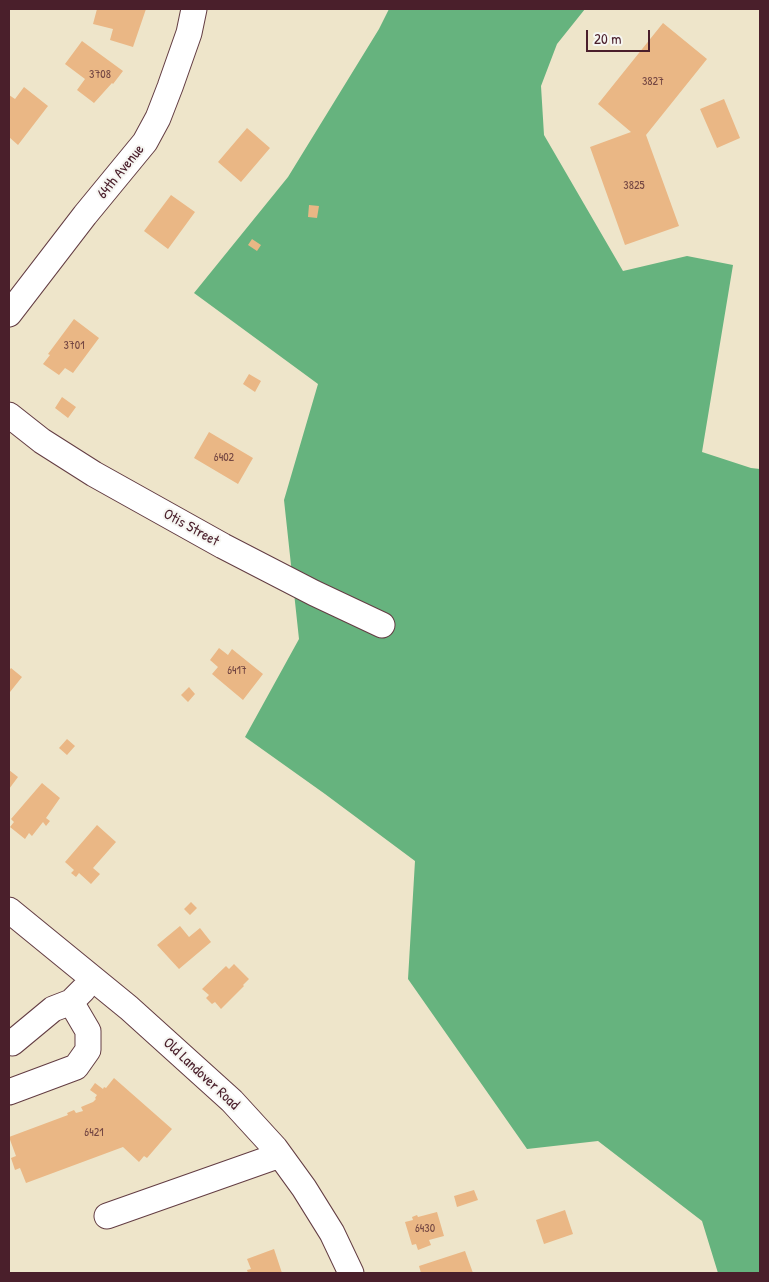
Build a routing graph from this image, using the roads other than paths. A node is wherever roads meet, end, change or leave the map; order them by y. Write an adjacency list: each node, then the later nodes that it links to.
1 (194, 9): 2 (street, 64th Avenue)
2 (9, 314)
3 (9, 415): 4 (street, Otis Street)
4 (382, 624)
5 (9, 910): 6 (street, Old Landover Road)
6 (94, 980): 7 (street); 10 (street, Old Landover Road)
7 (71, 1002): 8 (street); 9 (street)
8 (9, 1041)
9 (9, 1092)
10 (280, 1155): 11 (street); 12 (street, Old Landover Road)
11 (107, 1216)
12 (351, 1273)

